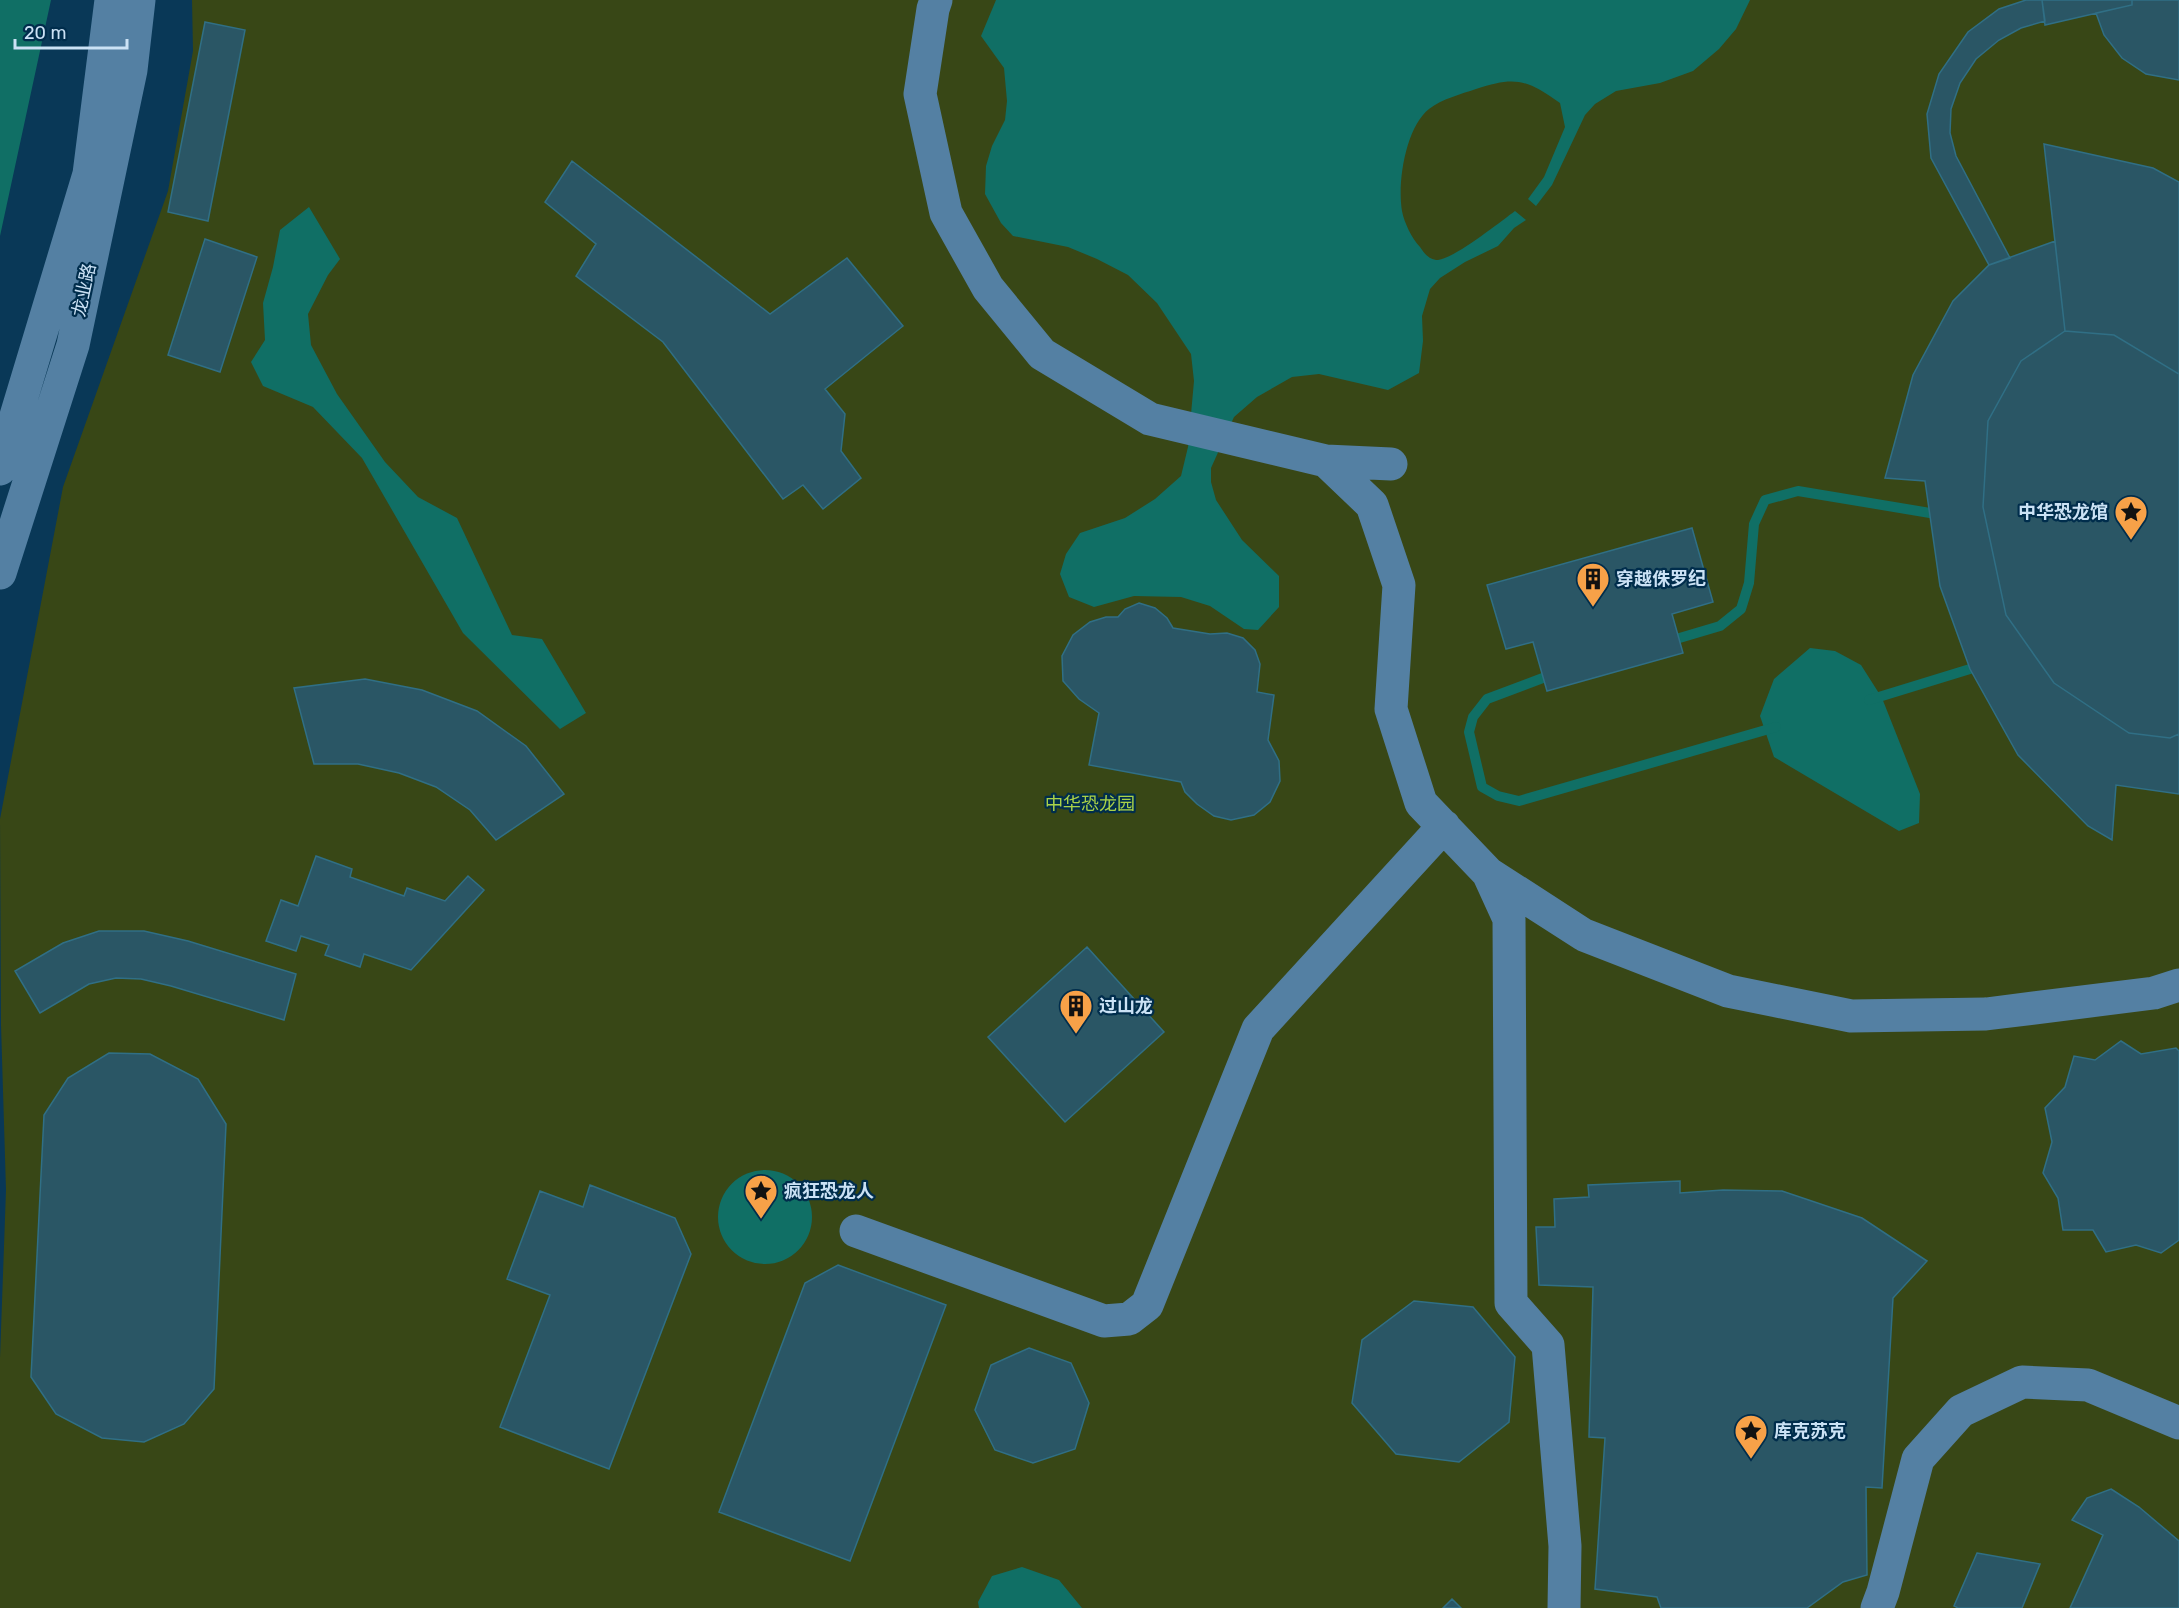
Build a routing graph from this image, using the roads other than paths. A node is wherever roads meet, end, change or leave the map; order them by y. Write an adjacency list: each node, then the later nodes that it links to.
1 (111, 0): 6 (street, 龙业路)
2 (139, 0): 7 (street, 龙业路)
3 (936, 0): 4 (street)
4 (1326, 461): 5 (street); 8 (street)
5 (1391, 464)
6 (0, 469)
7 (0, 573)
8 (1444, 826): 9 (street); 11 (street)
9 (1488, 873): 10 (street); 13 (street)
10 (2179, 985)
11 (856, 1231)
12 (2179, 1423): 14 (street)
13 (1564, 1608)
14 (1877, 1608)

